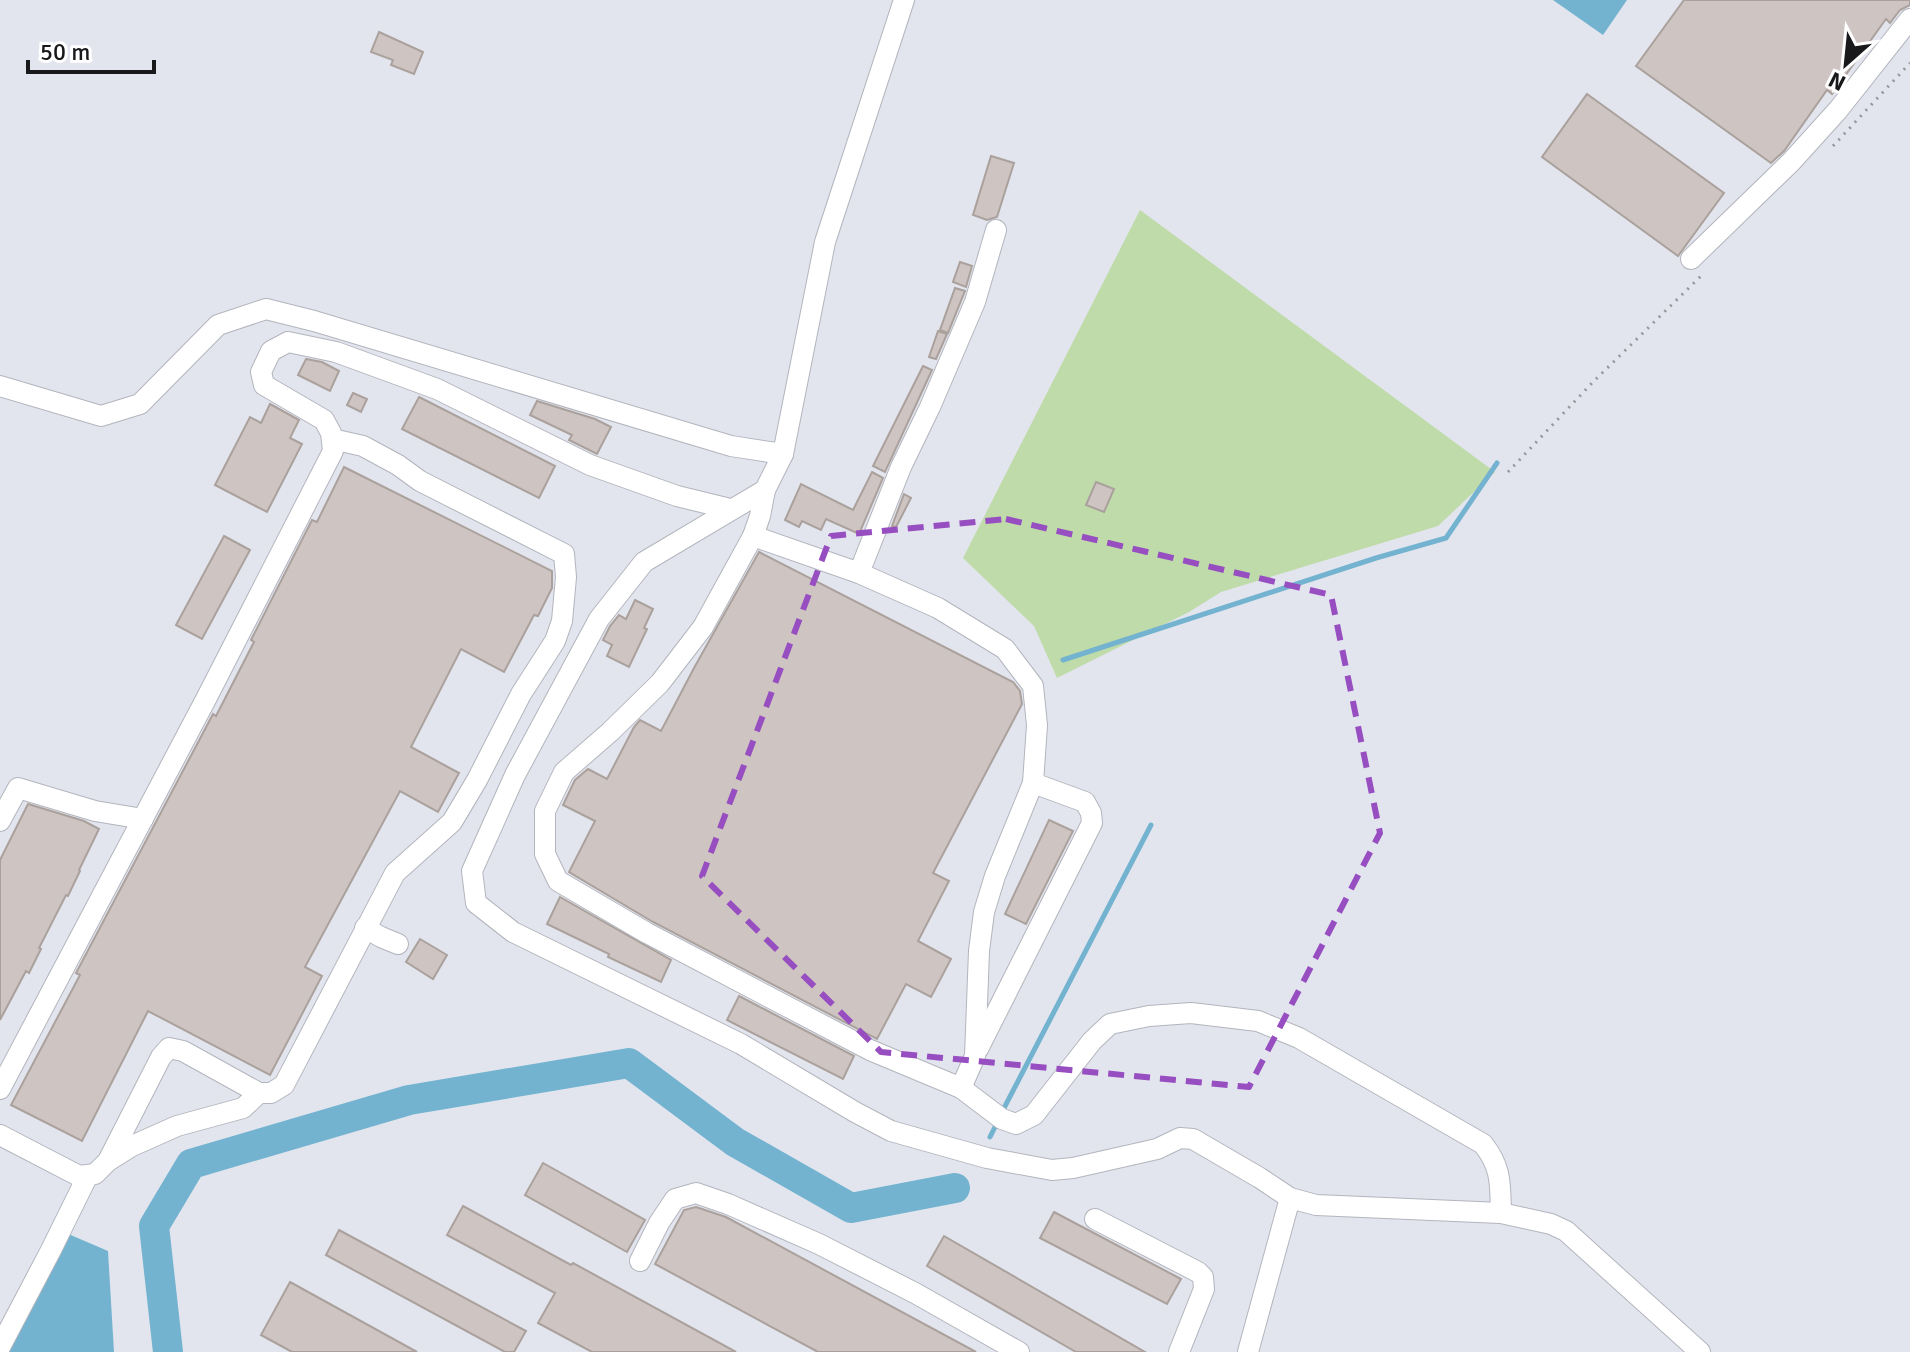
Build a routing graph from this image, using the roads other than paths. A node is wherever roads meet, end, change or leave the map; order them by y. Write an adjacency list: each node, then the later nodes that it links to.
1 (904, 0): 7 (street)
2 (1910, 19): 4 (street)
3 (996, 230): 11 (street)
4 (1691, 259)
5 (0, 386): 7 (street)
6 (332, 439): 9 (street); 13 (street); 15 (street)
7 (783, 454): 8 (street)
8 (765, 490): 9 (street); 10 (street)
9 (730, 509): 24 (street)
10 (753, 536): 11 (street); 18 (street)
11 (859, 573): 12 (street)
12 (1033, 783): 17 (street); 17 (street)
13 (143, 819): 14 (street); 19 (street)
14 (0, 821)
15 (365, 928): 16 (street); 20 (street)
16 (398, 944)
17 (975, 1056): 18 (street)
18 (961, 1088): 25 (street)
19 (0, 1089)
20 (259, 1093): 22 (street); 22 (street)
21 (0, 1135): 23 (street)
22 (108, 1161): 23 (street)
23 (88, 1175): 28 (street)
24 (1290, 1198): 25 (street); 31 (street)
25 (1501, 1213): 32 (street)
26 (1095, 1219): 30 (street)
27 (640, 1261): 29 (street)
28 (0, 1347)
29 (1019, 1352)
30 (1179, 1352)
31 (1248, 1352)
32 (1700, 1352)

